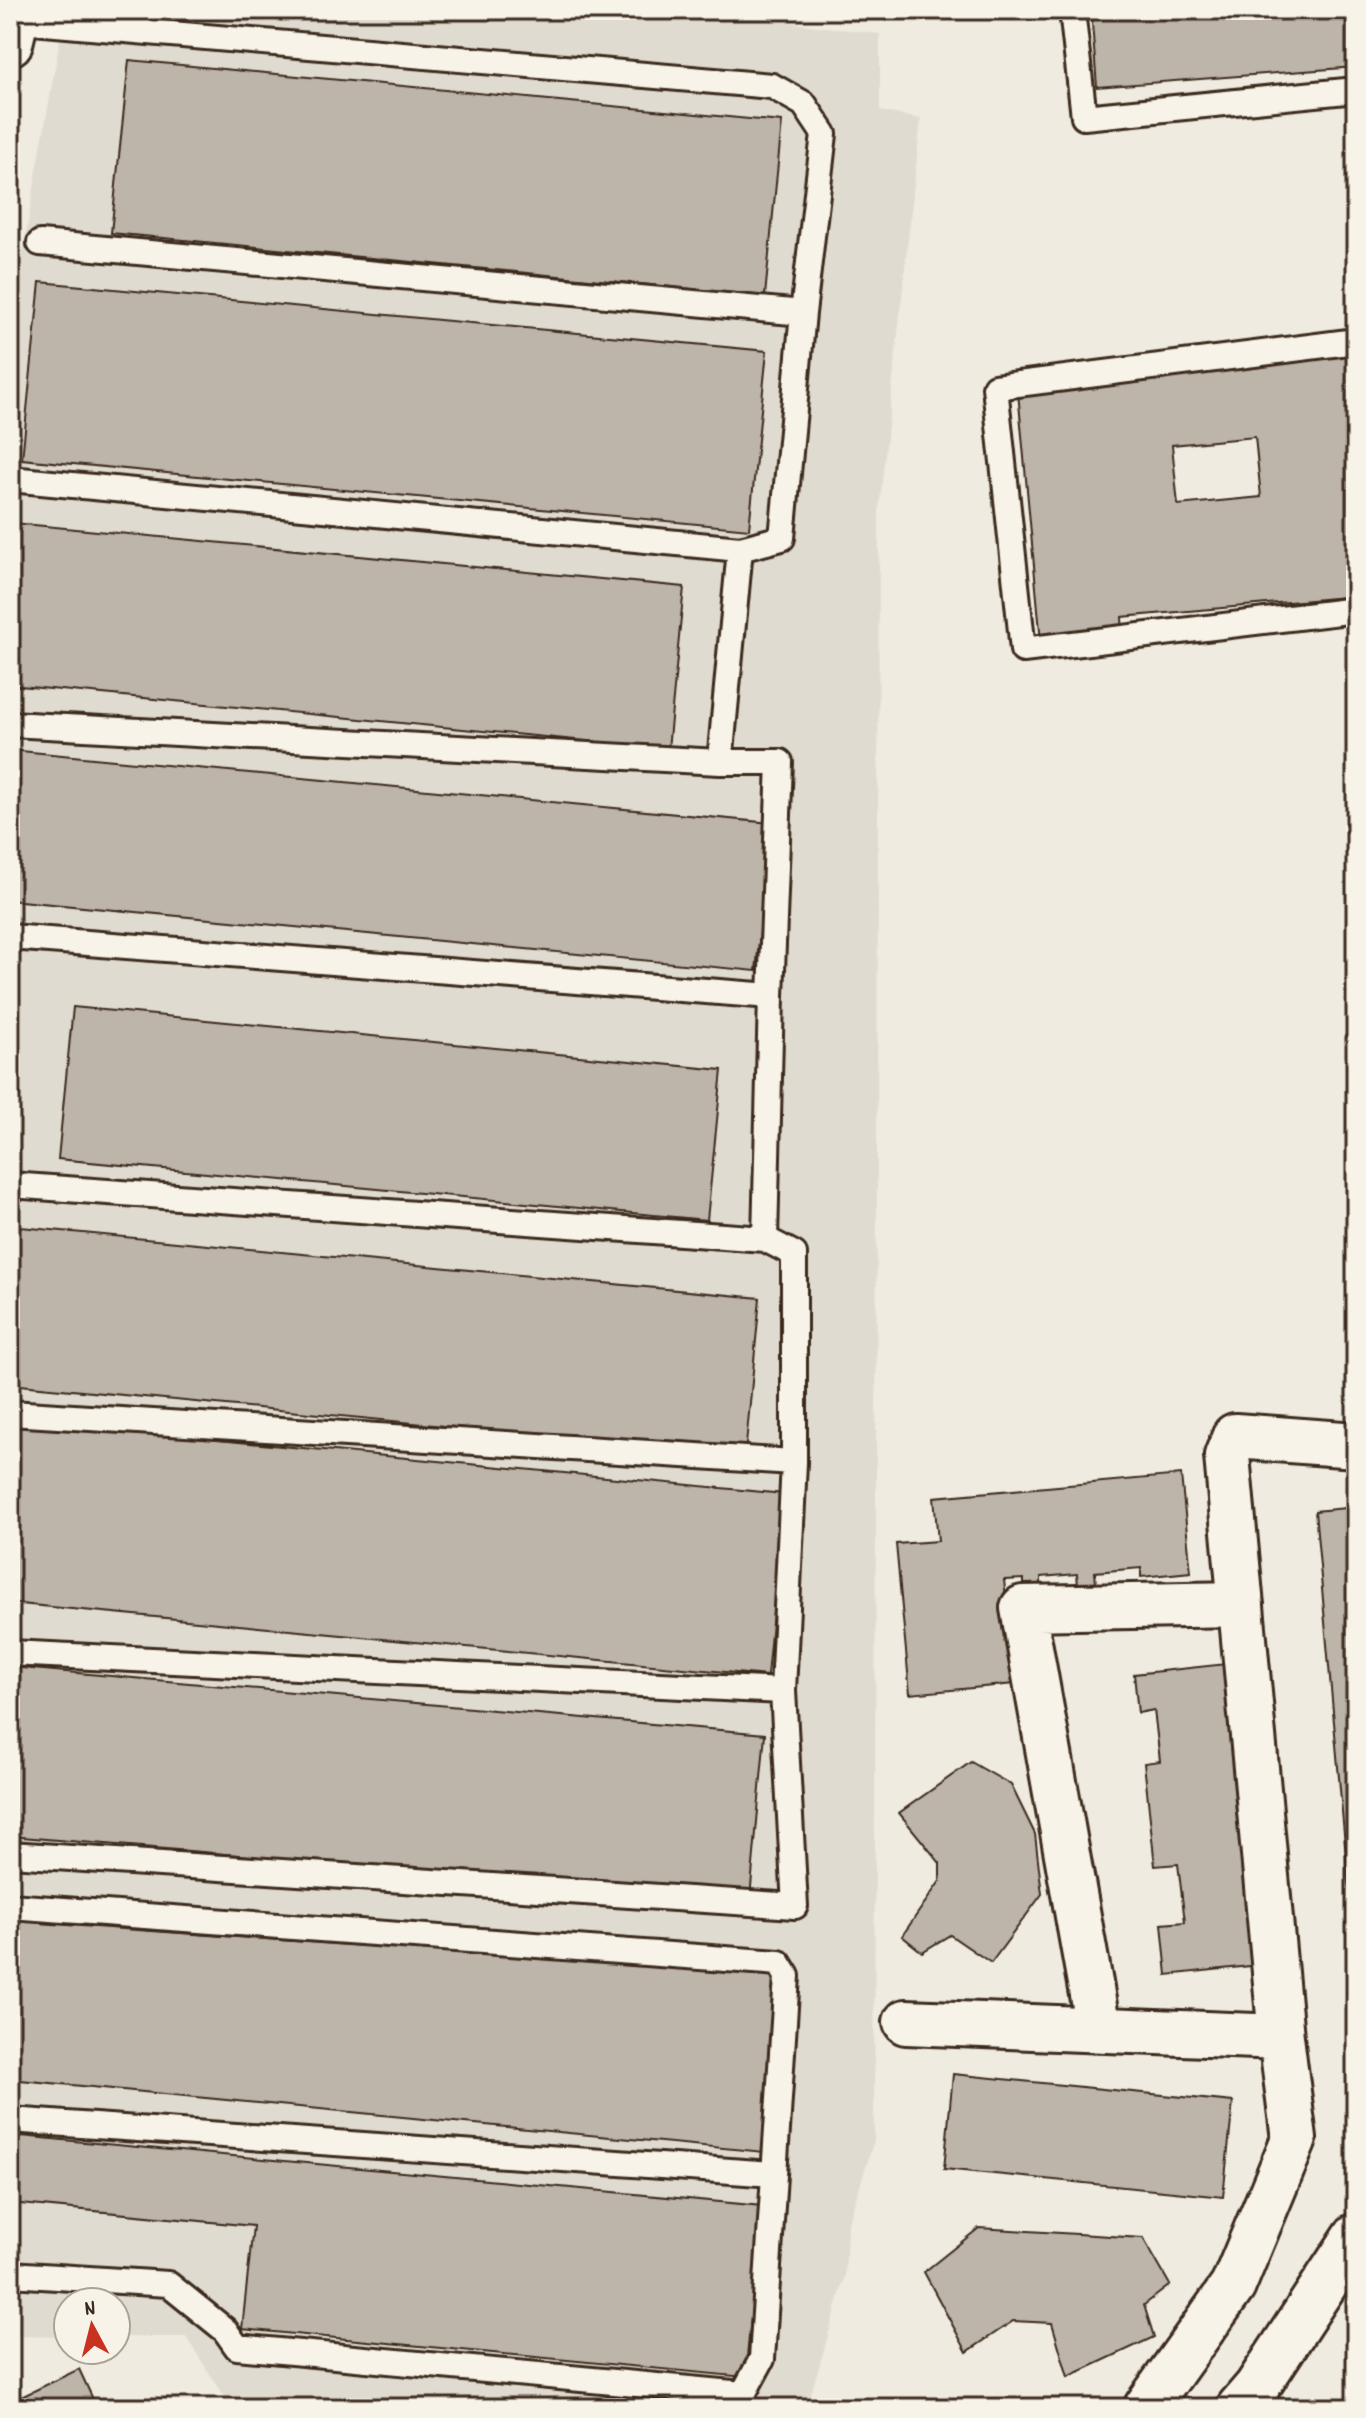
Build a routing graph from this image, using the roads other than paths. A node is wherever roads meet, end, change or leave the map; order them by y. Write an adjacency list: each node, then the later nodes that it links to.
1 (1072, 10): 3 (lane)
2 (13, 24): 5 (lane)
3 (1356, 90)
4 (40, 243): 5 (lane)
5 (803, 313): 8 (lane)
6 (1356, 341): 9 (lane)
7 (10, 479): 8 (lane)
8 (740, 549): 11 (lane)
9 (1356, 610)
10 (10, 724): 11 (lane)
11 (720, 762): 13 (lane)
12 (10, 937): 13 (lane)
13 (771, 996): 15 (lane)
14 (10, 1185): 15 (lane)
15 (765, 1239): 18 (lane)
16 (10, 1413): 18 (lane)
17 (1356, 1445): 19 (street)
18 (794, 1462): 21 (lane)
19 (1241, 1604): 25 (street); 26 (street)
20 (10, 1653): 21 (lane)
21 (783, 1691): 22 (lane)
22 (10, 1854)
23 (10, 1906): 28 (lane)
24 (906, 2022): 25 (street)
25 (1098, 2028): 26 (street)
26 (1281, 2037): 31 (street)
27 (10, 2120): 28 (lane)
28 (774, 2174): 30 (lane)
29 (1356, 2236): 32 (street)
30 (10, 2274)
31 (1146, 2408)
32 (1239, 2408)

